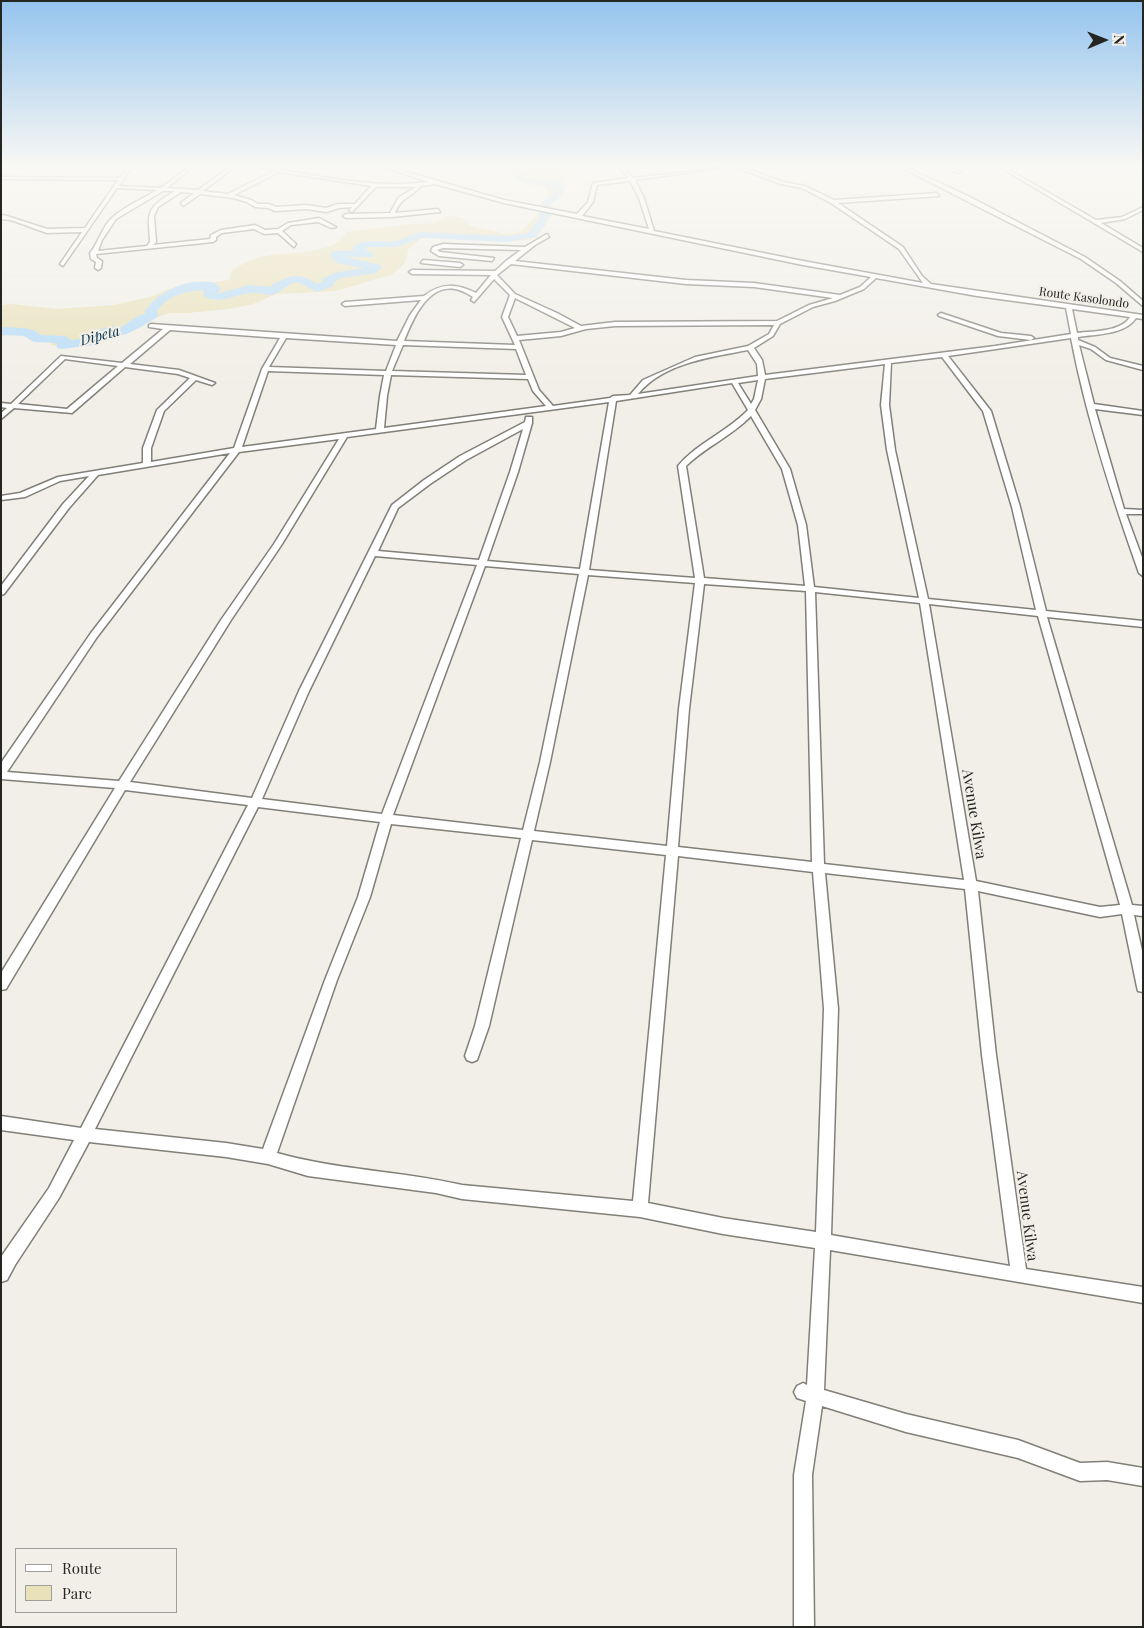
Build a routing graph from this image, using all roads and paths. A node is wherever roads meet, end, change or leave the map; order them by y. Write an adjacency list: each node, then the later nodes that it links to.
1 (77, 244): 16 (street)
2 (98, 244): 10 (street)
3 (171, 244): 8 (street)
4 (534, 244): 9 (street)
5 (713, 244): 21 (street, Route Kasolondo)
6 (895, 244): 22 (street)
7 (1055, 244): 30 (street)
8 (149, 246): 10 (street)
9 (524, 250): 11 (street); 13 (street); 15 (street)
10 (93, 252): 17 (street)
11 (476, 258): 12 (street); 13 (street)
12 (492, 259)
13 (461, 261): 14 (street); 19 (street)
14 (422, 262)
15 (508, 262): 20 (street); 24 (street)
16 (63, 264)
17 (98, 268)
18 (412, 272): 19 (street)
19 (456, 273): 20 (street)
20 (494, 274): 23 (street); 26 (street)
21 (875, 276): 22 (street, Route Kasolondo); 24 (street)
22 (930, 286): 31 (street, Route Kasolondo)
23 (513, 294): 38 (street); 40 (street)
24 (840, 297): 35 (street)
25 (376, 298): 28 (street)
26 (424, 298): 28 (street); 43 (street)
27 (354, 300): 28 (street)
28 (367, 302): 29 (street)
29 (345, 304)
30 (1143, 304)
31 (1069, 307): 33 (street, Route Kasolondo); 41 (street)
32 (941, 315): 42 (street)
33 (1134, 316): 34 (street, Route Kasolondo); 41 (street)
34 (1143, 318)
35 (778, 323): 38 (street); 45 (street)
36 (151, 326): 37 (street)
37 (170, 327): 39 (street); 48 (street)
38 (579, 328): 40 (street)
39 (283, 338): 43 (street); 50 (street)
40 (516, 338): 44 (street)
41 (1076, 338): 42 (street); 49 (street); 60 (street)
42 (1043, 340): 46 (street)
43 (399, 344): 44 (street); 51 (street)
44 (520, 347): 54 (street)
45 (750, 348): 52 (street); 57 (street)
46 (944, 354): 47 (street); 84 (street)
47 (888, 362): 52 (street); 83 (street, Avenue Kilwa)
48 (126, 364): 53 (street); 61 (street); 61 (street)
49 (1143, 368)
50 (265, 369): 51 (street); 70 (street)
51 (388, 373): 54 (street); 68 (street)
52 (761, 377): 55 (street); 64 (street)
53 (194, 378): 56 (street); 71 (street)
54 (532, 378): 62 (street)
55 (734, 381): 57 (street); 64 (street)
56 (212, 383)
57 (632, 397): 58 (street)
58 (613, 398): 62 (street); 78 (street)
59 (1, 406): 61 (street)
60 (1091, 406): 65 (street); 74 (street)
61 (13, 407): 66 (street)
62 (550, 407): 63 (street)
63 (532, 410): 67 (street); 68 (street)
64 (752, 411): 80 (street); 81 (street)
65 (1143, 413)
66 (1, 417)
67 (528, 423): 76 (street); 77 (street)
68 (380, 430): 69 (street)
69 (344, 436): 70 (street); 87 (street)
70 (237, 450): 71 (street); 86 (street)
71 (147, 465): 72 (street)
72 (95, 474): 73 (street); 82 (street)
73 (1, 498)
74 (1121, 510): 75 (street); 79 (street)
75 (1143, 512)
76 (374, 553): 77 (street); 88 (street)
77 (482, 563): 78 (street); 89 (street)
78 (584, 572): 80 (street); 90 (street)
79 (1143, 572)
80 (700, 581): 81 (street); 91 (street)
81 (810, 589): 83 (street); 92 (street)
82 (1, 592)
83 (924, 600): 84 (street); 93 (street, Avenue Kilwa)
84 (1042, 614): 85 (street); 94 (street)
85 (1143, 624)
86 (1, 774): 87 (street)
87 (123, 786): 88 (street); 96 (street)
88 (253, 802): 89 (street); 100 (street)
89 (386, 819): 90 (street); 101 (street)
90 (527, 834): 91 (street); 98 (street)
91 (672, 852): 92 (street); 102 (street)
92 (818, 868): 93 (street); 103 (street)
93 (970, 885): 94 (street); 105 (street, Avenue Kilwa)
94 (1127, 910): 95 (street); 97 (street)
95 (1143, 911)
96 (1, 984)
97 (1143, 987)
98 (472, 1056)
99 (1, 1123): 100 (street)
100 (84, 1135): 101 (street); 104 (street)
101 (268, 1157): 102 (street)
102 (640, 1210): 103 (street)
103 (823, 1241): 105 (street); 107 (street)
104 (1, 1274)
105 (1019, 1275): 106 (street)
106 (1143, 1295)
107 (809, 1394): 108 (street); 109 (street)
108 (1143, 1477)
109 (804, 1627)

